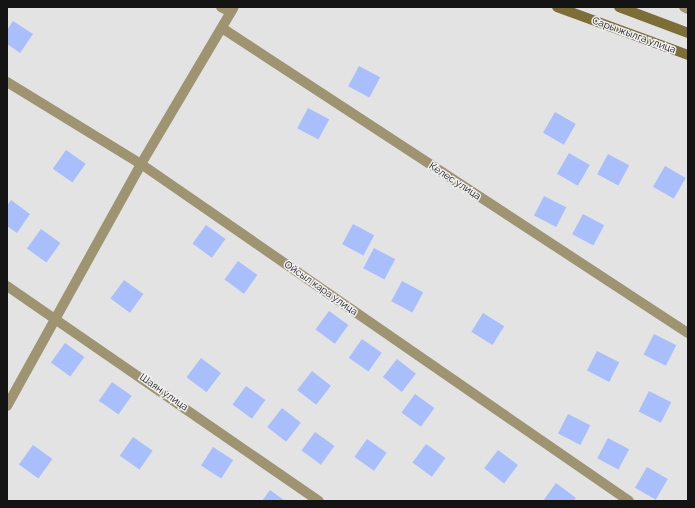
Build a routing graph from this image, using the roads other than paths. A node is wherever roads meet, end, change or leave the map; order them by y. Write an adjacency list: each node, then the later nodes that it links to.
1 (221, 7): 6 (street)
2 (557, 7): 9 (main road, Сары жылга улица)
3 (619, 7): 8 (main road, Сары жылга улица)
4 (684, 7): 5 (street)
5 (688, 8)
6 (233, 10): 7 (street)
7 (222, 28): 11 (street); 14 (street, Келес улица)
8 (688, 33)
9 (688, 55)
10 (7, 82): 11 (street, Ойсыл кара улица)
11 (141, 164): 13 (street); 17 (street, Ойсыл кара улица)
12 (7, 286): 13 (street, Шаян улица)
13 (56, 316): 15 (street); 16 (street, Шаян улица)
14 (688, 333)
15 (7, 406)
16 (319, 501)
17 (629, 501)

